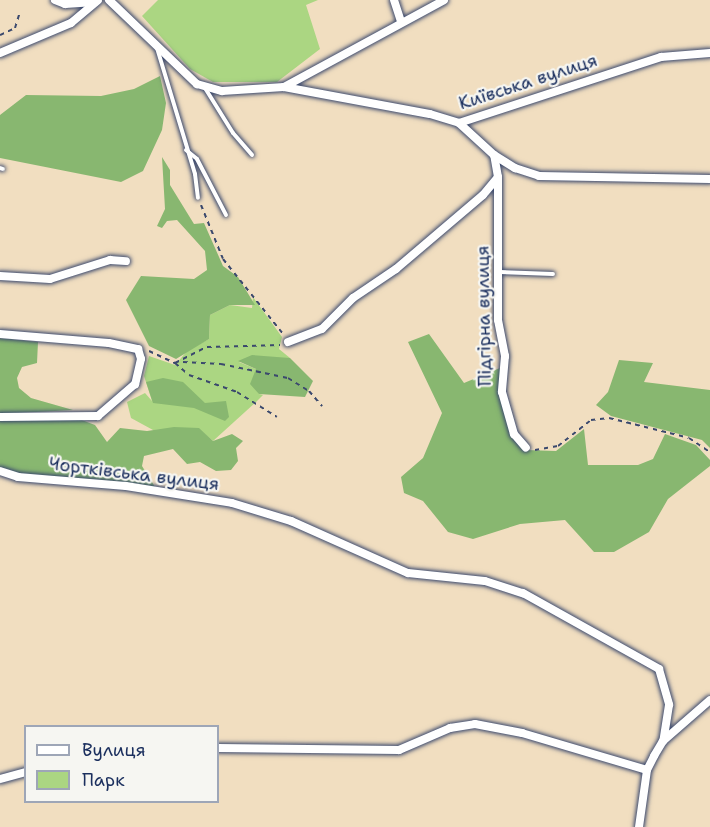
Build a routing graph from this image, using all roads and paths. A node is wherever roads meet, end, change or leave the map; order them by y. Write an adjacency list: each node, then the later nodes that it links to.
1 (56, 0): 5 (street)
2 (109, 0): 9 (street)
3 (394, 0): 7 (street)
4 (444, 0): 7 (street)
5 (97, 1): 10 (street)
6 (19, 15): 8 (path)
7 (401, 22): 13 (street)
8 (0, 35)
9 (157, 47): 12 (street); 15 (lane)
10 (0, 53)
11 (710, 53): 14 (street, Київська вулиця)
12 (204, 87): 13 (street); 16 (lane)
13 (284, 87): 14 (street, Київська вулиця)
14 (459, 123): 17 (street)
15 (185, 149): 20 (lane); 21 (lane)
16 (252, 155)
17 (494, 155): 18 (street, Підгірна вулиця); 19 (street)
18 (498, 177): 23 (street, Підгірна вулиця); 27 (street)
19 (710, 179)
20 (198, 198): 27 (path)
21 (226, 215)
22 (126, 261): 25 (street)
23 (500, 272): 24 (lane); 34 (street, Підгірна вулиця)
24 (553, 274)
25 (0, 276)
26 (0, 334): 28 (street)
27 (288, 342): 29 (path)
28 (138, 349): 30 (path); 32 (street)
29 (183, 362): 30 (path); 31 (path)
30 (175, 363): 33 (path)
31 (321, 406)
32 (0, 417)
33 (277, 417)
34 (526, 448): 35 (path)
35 (710, 452)
36 (0, 471): 38 (street, Чортківська вулиця)
37 (710, 700): 38 (street)
38 (663, 741): 40 (street)
39 (219, 748): 40 (street)
40 (647, 770): 43 (street)
41 (24, 773): 42 (street)
42 (0, 779)
43 (639, 827)

